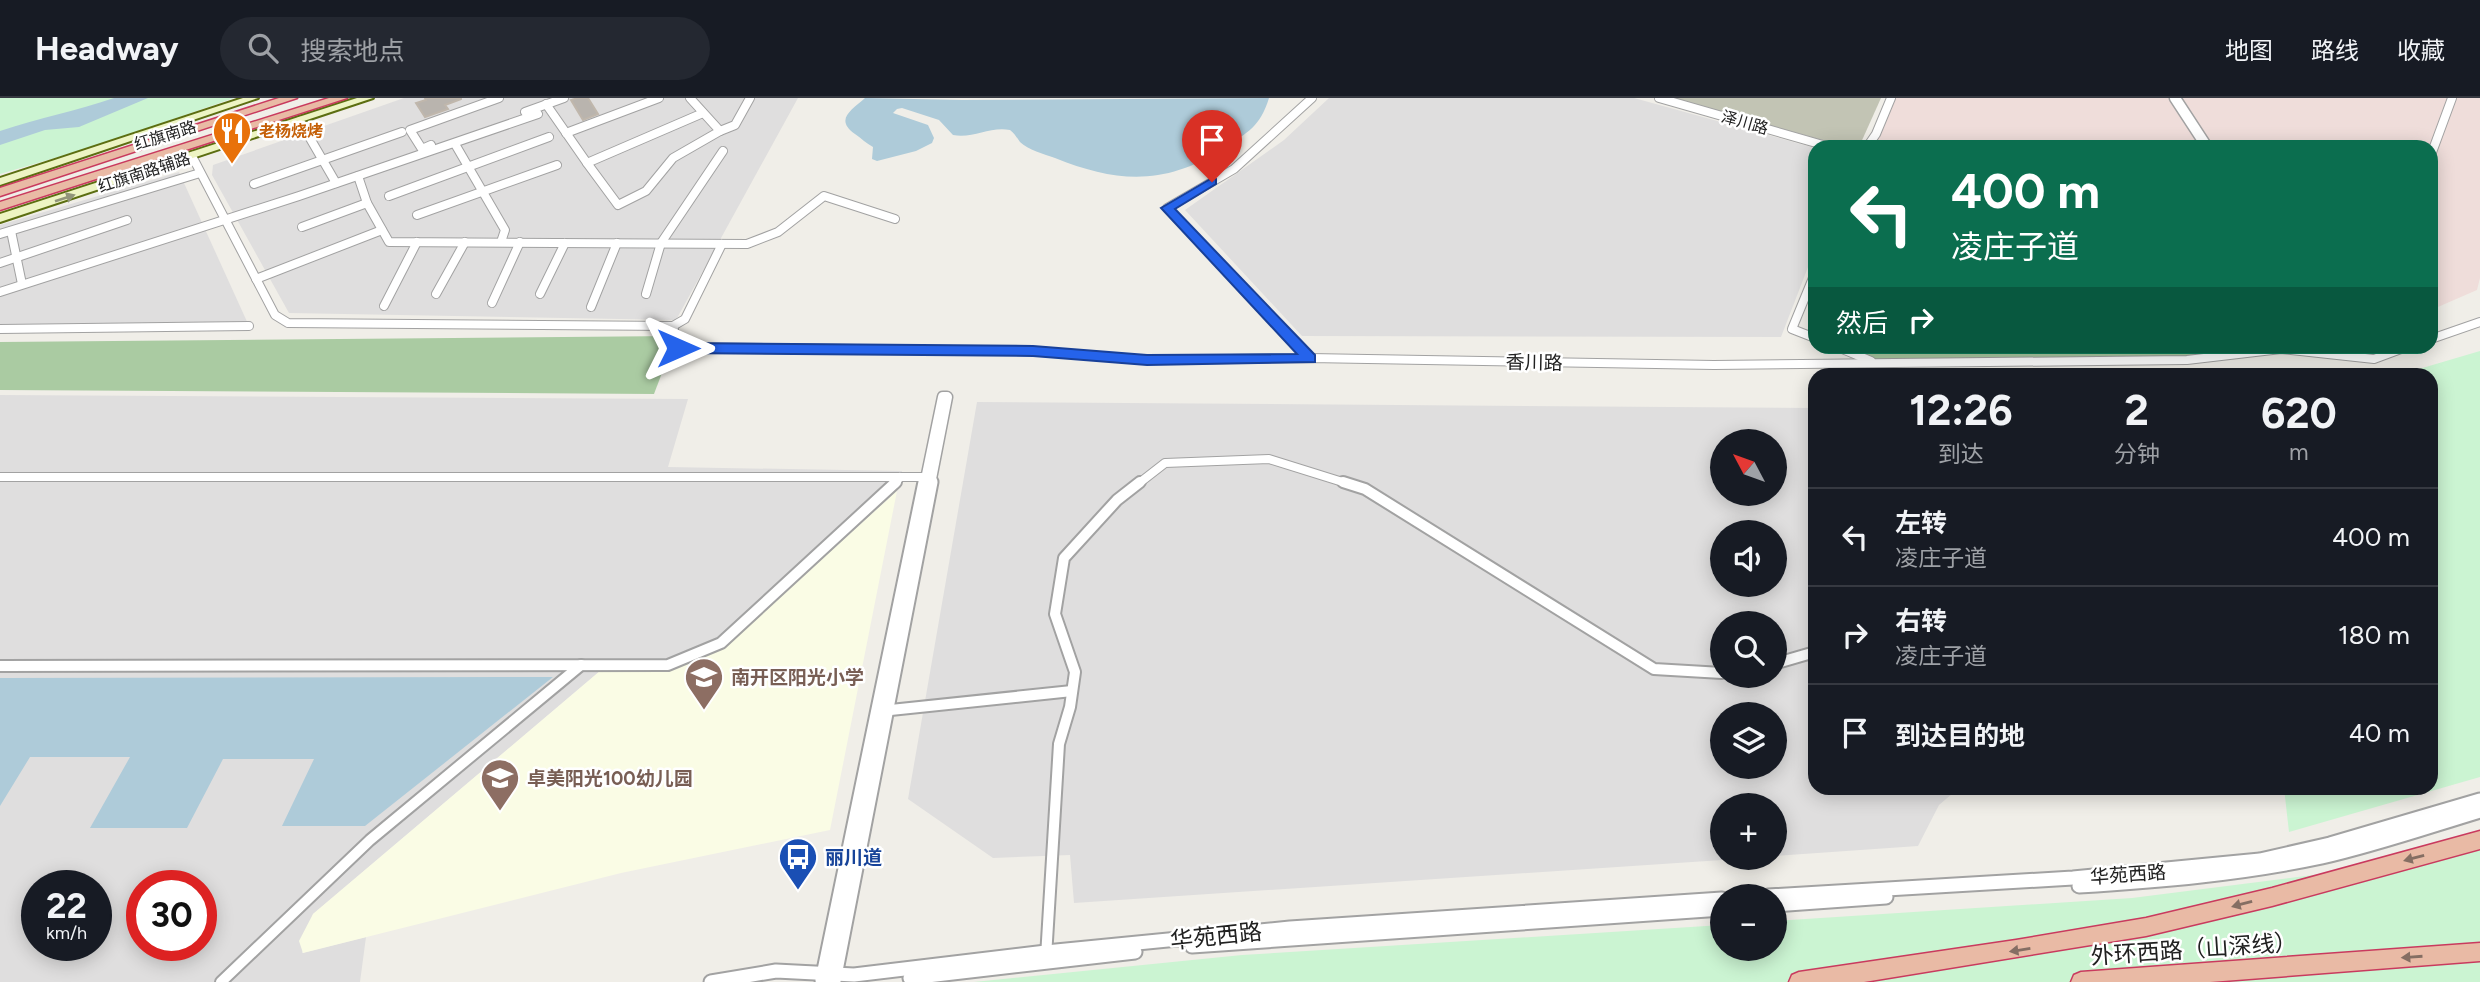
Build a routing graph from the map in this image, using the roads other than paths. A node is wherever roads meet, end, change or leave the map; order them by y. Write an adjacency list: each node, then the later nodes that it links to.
1 (291, 98): 14 (highway, 红旗南路)
2 (341, 98): 19 (highway, 红旗南路)
3 (368, 98): 18 (main road, 红旗南路辅路)
4 (499, 98): 15 (street)
5 (564, 98): 15 (street)
6 (659, 98): 22 (street)
7 (690, 98): 16 (street)
8 (750, 98): 20 (street)
9 (1312, 98): 86 (street)
10 (1659, 98): 28 (street, 泽川路)
11 (1891, 98): 25 (street)
12 (2175, 98): 26 (street)
13 (2452, 98): 27 (street)
14 (254, 104): 24 (highway); 42 (highway, 红旗南路)
15 (546, 104): 22 (street)
16 (704, 113): 20 (street); 33 (street)
17 (538, 114): 29 (street)
18 (300, 121): 31 (main road, 红旗南路辅路); 32 (street)
19 (255, 127): 36 (highway); 46 (highway, 红旗南路)
20 (720, 131): 33 (street)
21 (402, 132): 32 (street)
22 (566, 133): 33 (street)
23 (549, 137): 35 (street)
24 (134, 139): 39 (main road, 红旗南路辅路)
25 (1872, 140)
26 (2202, 140)
27 (2437, 140)
28 (1808, 141)
29 (455, 144): 35 (street); 38 (street)
30 (723, 151): 62 (street)
31 (192, 156): 36 (main road, 红旗南路辅路); 37 (street)
32 (323, 160): 40 (street); 41 (street)
33 (587, 163)
34 (557, 165): 43 (street)
35 (469, 167): 43 (street); 44 (street)
36 (149, 170): 48 (main road, 红旗南路辅路, one-way to 36)
37 (200, 173): 51 (street); 54 (street)
38 (358, 176): 40 (street); 45 (street)
39 (0, 182)
40 (336, 183): 51 (street)
41 (254, 184)
42 (0, 192)
43 (483, 193): 47 (street); 58 (street)
44 (389, 196)
45 (367, 203): 52 (street); 53 (street)
46 (0, 206)
47 (417, 215)
48 (0, 218)
49 (895, 219): 63 (street)
50 (127, 220): 64 (street)
51 (224, 220): 66 (street); 67 (street)
52 (302, 227)
53 (382, 230): 56 (street); 66 (street)
54 (11, 231): 55 (street); 64 (street)
55 (0, 234)
56 (417, 242): 57 (street); 74 (street)
57 (465, 242): 58 (street); 70 (street)
58 (501, 242): 59 (street)
59 (520, 242): 60 (street); 73 (street)
60 (565, 243): 61 (street); 72 (street)
61 (617, 243): 62 (street); 75 (street)
62 (661, 243): 63 (street); 71 (street)
63 (722, 244): 78 (street)
64 (16, 258): 65 (street); 67 (street)
65 (0, 263)
66 (256, 279): 78 (street)
67 (22, 284): 69 (street)
68 (1808, 290): 80 (street)
69 (0, 292)
70 (436, 294)
71 (646, 294)
72 (540, 295)
73 (492, 303)
74 (384, 306)
75 (591, 307)
76 (2480, 322): 81 (street)
77 (249, 326): 79 (street)
78 (673, 326): 86 (street, 香川路)
79 (0, 329)
80 (1808, 335)
81 (2438, 337)
82 (1855, 354): 87 (street)
83 (2238, 354): 87 (street, 香川路)
84 (2328, 354): 85 (street, 香川路)
85 (2387, 354)
86 (1310, 358): 87 (street, 香川路)
87 (1877, 363)
88 (945, 397): 91 (street)
89 (0, 477): 90 (street)
90 (900, 477): 91 (street); 94 (street)
91 (928, 477): 98 (street)
92 (1808, 654): 93 (street)
93 (1787, 660)
94 (581, 665): 95 (street); 109 (street)
95 (0, 666)
96 (1710, 672): 97 (street)
97 (1072, 691): 98 (street); 107 (street)
98 (881, 711): 108 (street)
99 (2480, 800): 102 (street, 华苑西路)
100 (2480, 811): 104 (street, 华苑西路)
101 (2480, 840): 112 (highway, one-way to 112)
102 (1787, 895)
103 (1710, 900): 107 (street, 华苑西路)
104 (1787, 904)
105 (1710, 910): 107 (street, 华苑西路)
106 (2480, 952): 113 (highway, 外环西路（山深线）, one-way to 113)
107 (1046, 957): 108 (street, 华苑西路)
108 (828, 977): 110 (street, 华苑西路); 111 (street, 华苑西路)
109 (221, 982)
110 (711, 982)
111 (739, 982)
112 (1799, 982)
113 (2081, 982)

